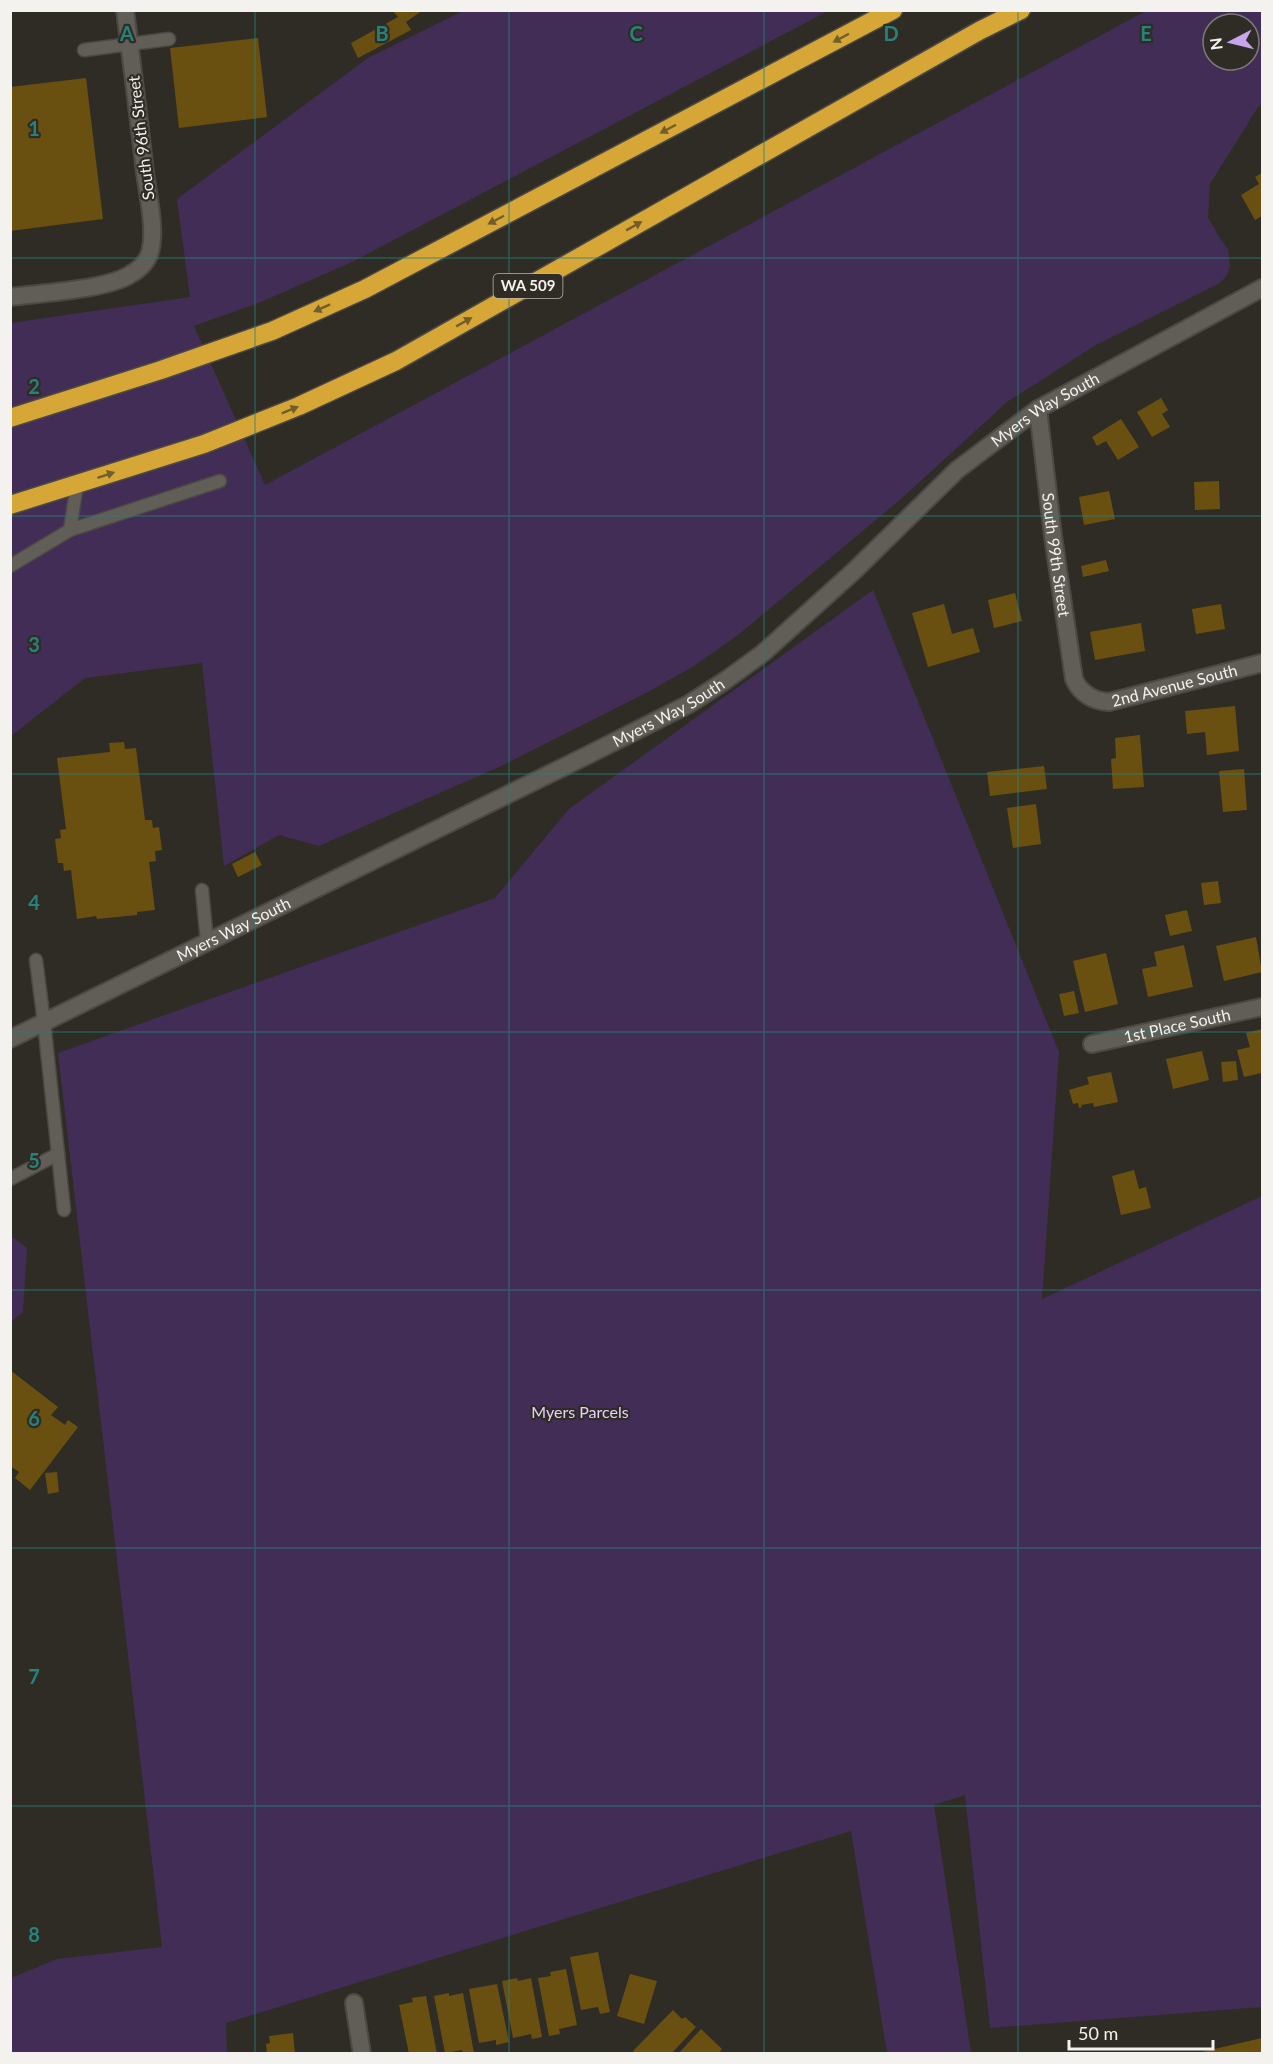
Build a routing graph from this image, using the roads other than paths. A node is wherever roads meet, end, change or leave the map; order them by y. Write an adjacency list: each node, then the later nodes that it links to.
1 (125, 10): 5 (main road, South 96th Street)
2 (892, 10): 10 (highway, one-way to 10)
3 (1021, 10): 12 (highway, WA 509, one-way to 3)
4 (169, 39): 5 (lane)
5 (129, 44): 6 (lane); 8 (main road, South 96th Street)
6 (84, 50)
7 (1263, 288): 9 (main road, Myers Way South)
8 (10, 297)
9 (1038, 409): 17 (main road, South 99th Street); 19 (main road, Myers Way South)
10 (10, 418)
11 (220, 481): 14 (lane)
12 (77, 484): 13 (highway, WA 509); 14 (lane)
13 (10, 505)
14 (70, 530): 15 (lane)
15 (10, 566)
16 (1263, 663): 17 (main road, 2nd Avenue South)
17 (1088, 696)
18 (202, 890): 19 (lane)
19 (207, 941): 22 (main road, Myers Way South)
20 (36, 960): 22 (lane)
21 (1263, 1007): 24 (main road, 1st Place South)
22 (44, 1022): 23 (main road, Myers Way South); 25 (lane)
23 (10, 1039)
24 (1092, 1044)
25 (58, 1154): 26 (lane); 27 (lane)
26 (10, 1179)
27 (64, 1210)
28 (354, 2003): 29 (main road)
29 (362, 2054)

